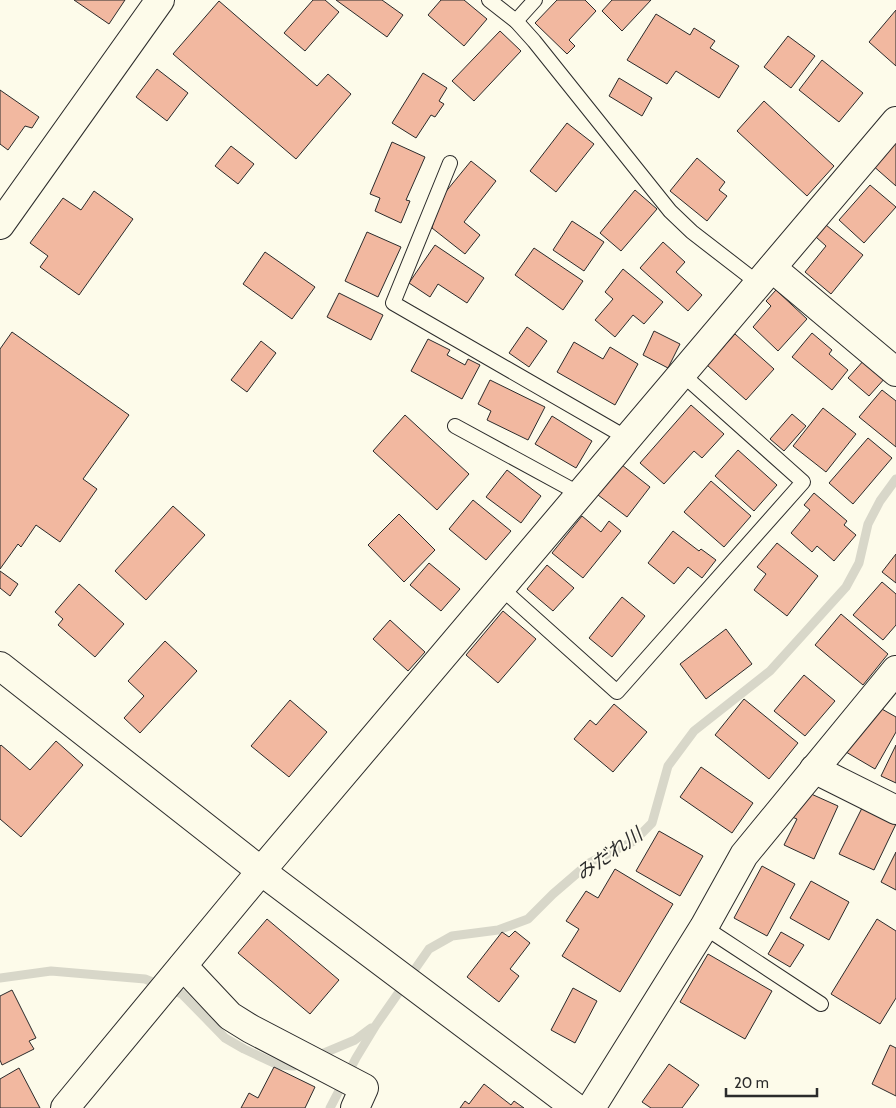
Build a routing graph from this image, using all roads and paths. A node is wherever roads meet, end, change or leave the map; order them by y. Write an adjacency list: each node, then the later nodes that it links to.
1 (160, 0): 7 (street)
2 (489, 0): 4 (lane)
3 (535, 0): 4 (lane)
4 (516, 21): 8 (lane)
5 (896, 120): 8 (street)
6 (450, 163): 12 (lane)
7 (0, 225)
8 (765, 276): 9 (street); 10 (street)
9 (896, 372)
10 (682, 374): 12 (street); 14 (lane)
11 (455, 426): 13 (lane)
12 (627, 438): 13 (street)
13 (580, 494): 14 (street)
14 (501, 588): 19 (street)
15 (0, 666): 19 (street)
16 (896, 670): 17 (street)
17 (814, 769): 18 (street); 20 (street)
18 (896, 810)
19 (261, 871): 21 (street); 25 (street)
20 (704, 927): 22 (lane); 26 (street)
21 (183, 966): 23 (street); 24 (street)
22 (821, 1004)
23 (65, 1108)
24 (355, 1108)
25 (576, 1108)
26 (591, 1108)

